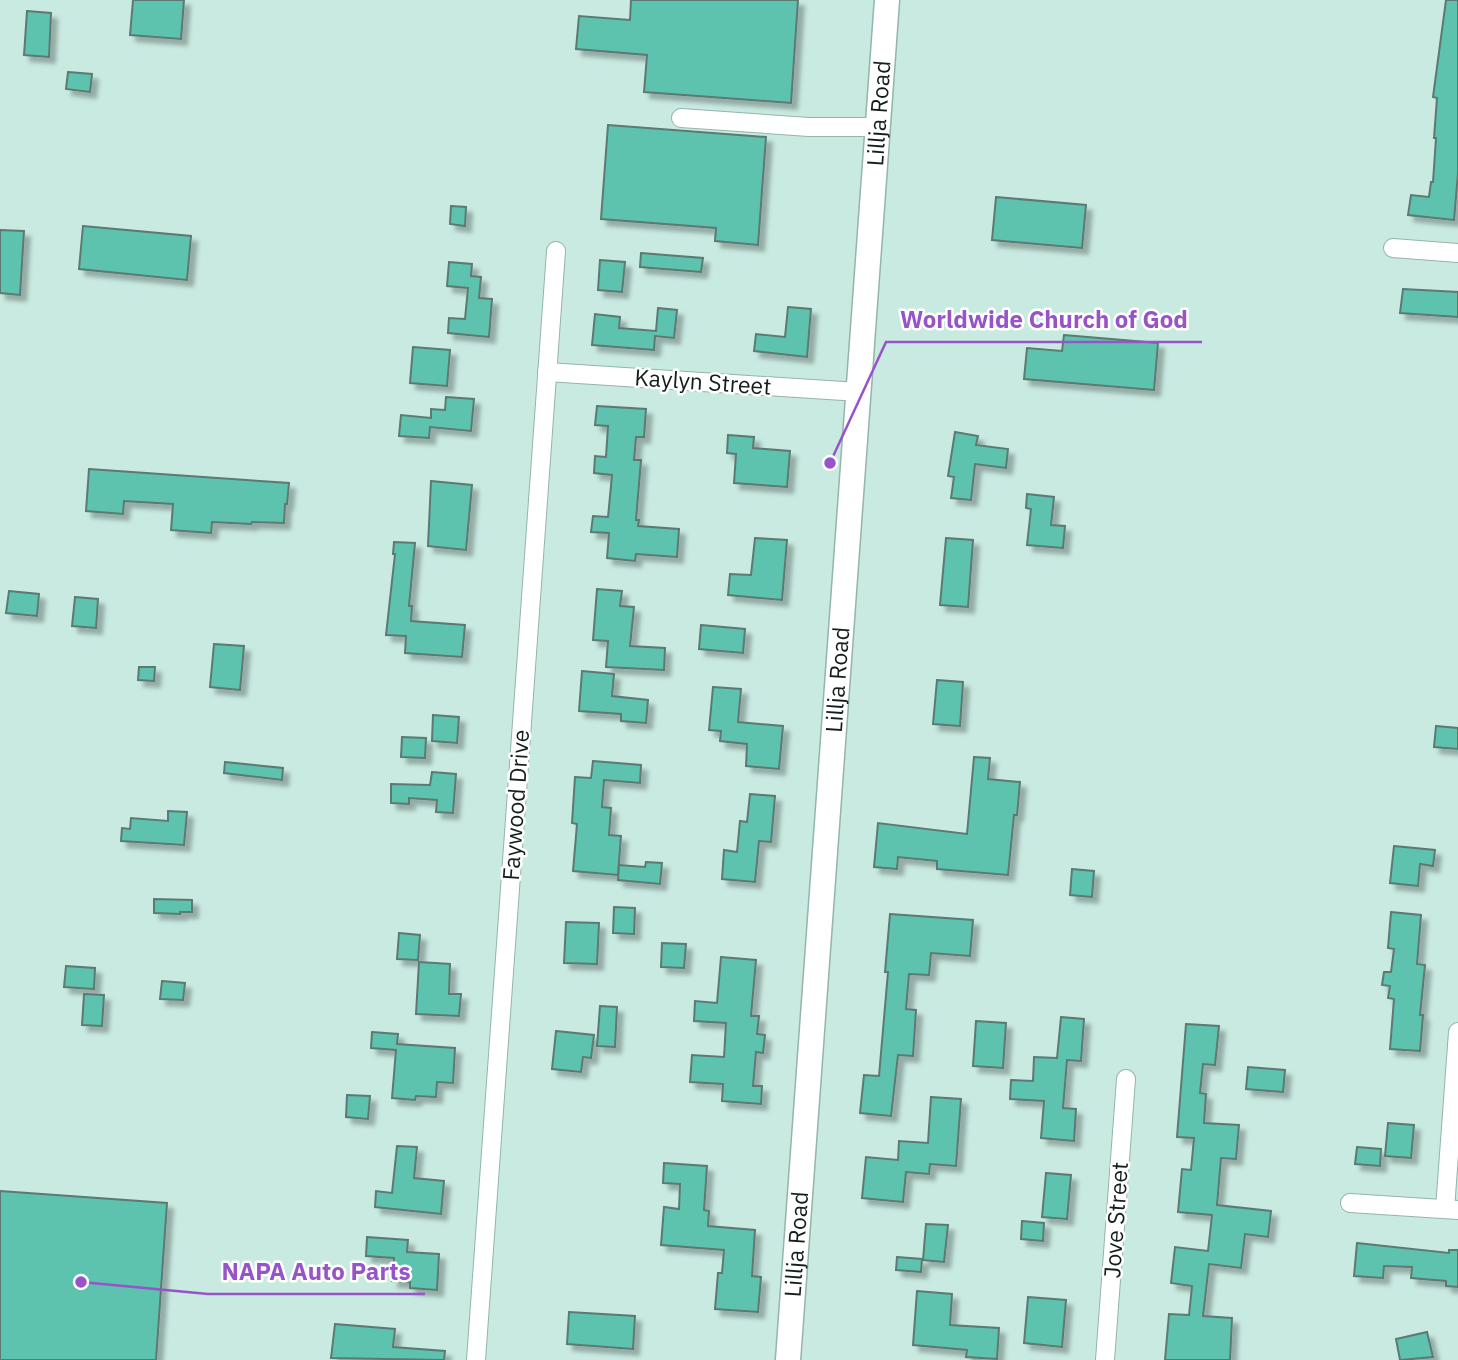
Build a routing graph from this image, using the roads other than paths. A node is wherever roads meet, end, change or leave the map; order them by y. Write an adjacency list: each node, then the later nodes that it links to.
1 (887, 0): 3 (street, Lillja Road)
2 (681, 118): 3 (street)
3 (878, 127): 8 (street, Lillja Road)
4 (1393, 248): 6 (street)
5 (556, 251): 7 (street, Faywood Drive)
6 (1458, 253)
7 (547, 372): 8 (street, Kaylyn Street); 13 (street, Faywood Drive)
8 (859, 392): 14 (street, Lillja Road)
9 (1458, 1032): 12 (street)
10 (1126, 1079): 15 (street, Jove Street)
11 (1350, 1203): 12 (street)
12 (1451, 1210)
13 (476, 1360)
14 (788, 1360)
15 (1105, 1360)

